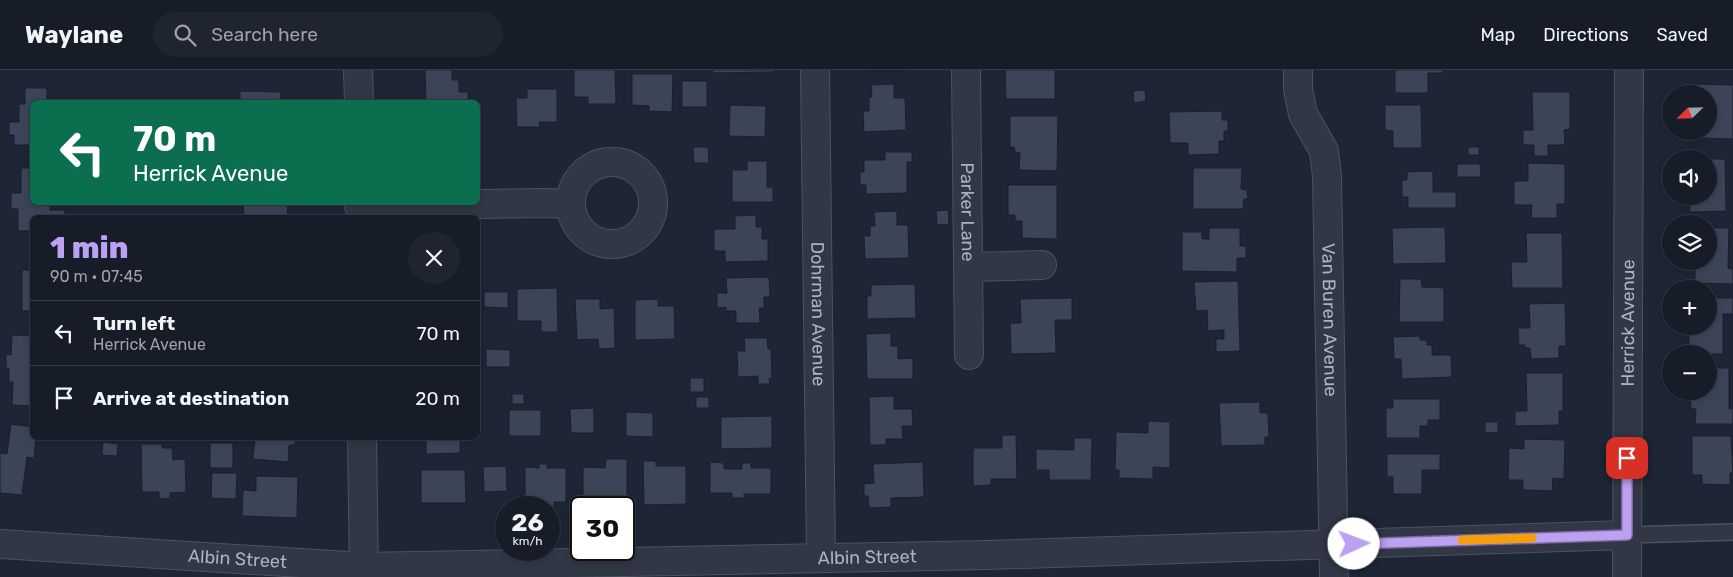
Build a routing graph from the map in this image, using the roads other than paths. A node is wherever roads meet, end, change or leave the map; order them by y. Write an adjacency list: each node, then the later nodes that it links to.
1 (358, 70): 6 (street)
2 (816, 70): 17 (street, Dohrman Avenue)
3 (966, 70): 10 (street, Parker Lane)
4 (1298, 70): 16 (street, Van Buren Avenue)
5 (1629, 70): 14 (street, Herrick Avenue)
6 (359, 100)
7 (570, 204): 8 (street)
8 (359, 209)
9 (1042, 266): 10 (street)
10 (968, 267): 11 (street, Parker Lane)
11 (969, 355)
12 (362, 440): 20 (street)
13 (1733, 532): 14 (lane, Albin Street)
14 (1627, 535): 16 (street, Albin Street); 22 (street, Herrick Avenue)
15 (0, 544): 20 (street, Albin Street)
16 (1334, 545): 18 (street, Albin Street); 21 (street, Van Buren Avenue)
17 (821, 557): 18 (street, Albin Street); 19 (street, Albin Street)
18 (988, 566)
19 (659, 569): 20 (street, Albin Street)
20 (364, 572)
21 (1334, 577)
22 (1627, 577)

